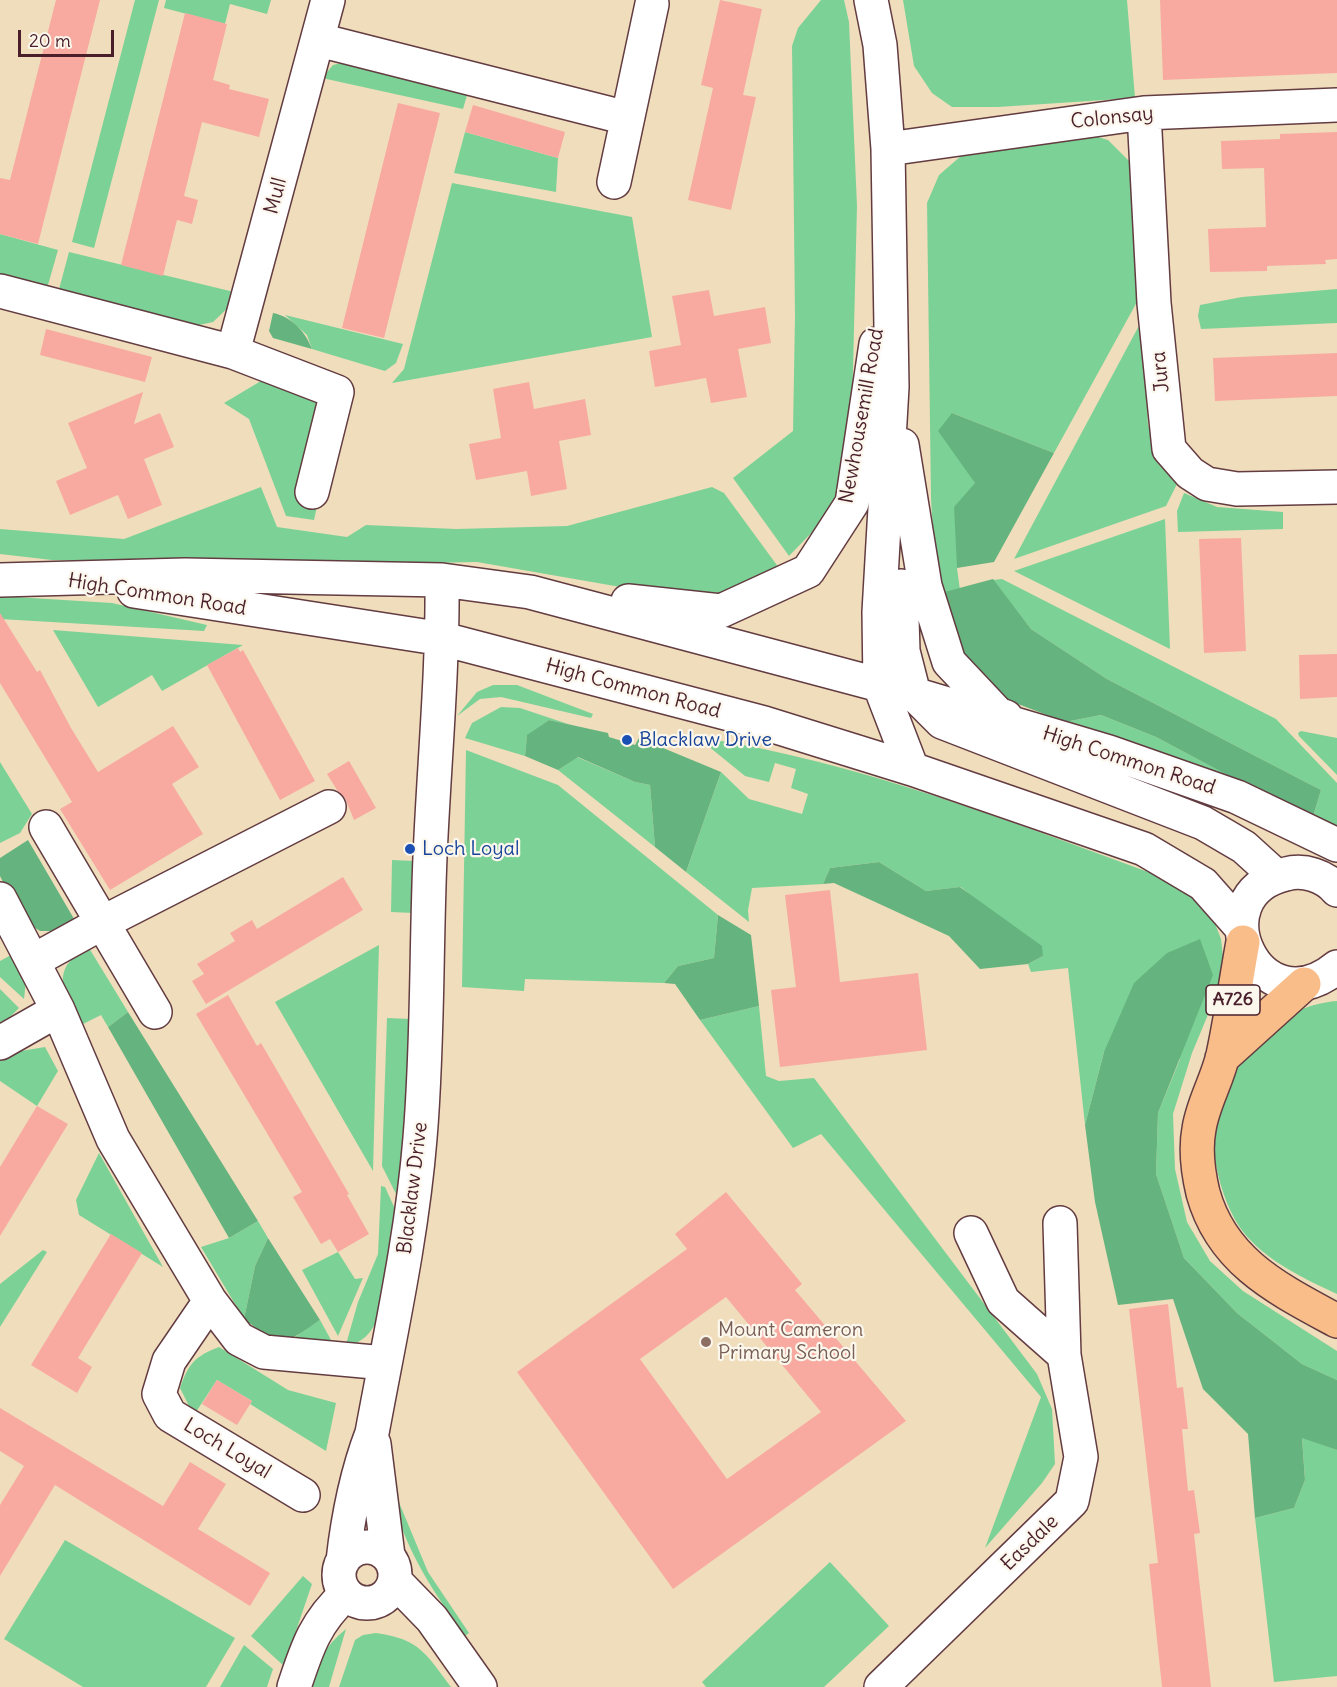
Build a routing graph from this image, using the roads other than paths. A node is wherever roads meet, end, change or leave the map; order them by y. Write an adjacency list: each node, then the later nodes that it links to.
1 (328, 0): 4 (street, Mull)
2 (870, 0): 8 (street, Newhousemill Road)
3 (652, 4): 7 (street)
4 (318, 40): 7 (street); 12 (street, Mull)
5 (1337, 105): 6 (street, Colonsay)
6 (1144, 113): 8 (street, Colonsay); 15 (street, Jura)
7 (627, 118): 9 (street)
8 (888, 149): 10 (street, Newhousemill Road)
9 (614, 182)
10 (889, 252): 13 (street, Newhousemill Road); 20 (street, Newhousemill Road)
11 (0, 291): 12 (street)
12 (233, 352): 16 (street)
13 (892, 387): 14 (street, Newhousemill Road); 22 (street, Newhousemill Road)
14 (908, 482): 23 (street, Newhousemill Road); 24 (street, Newhousemill Road)
15 (1337, 487)
16 (312, 492)
17 (55, 579): 18 (street, High Common Road); 19 (street, High Common Road); 21 (street, High Common Road)
18 (0, 580)
19 (442, 580): 20 (street, High Common Road); 21 (street, Blacklaw Drive)
20 (530, 592): 22 (street, High Common Road)
21 (442, 639): 25 (street, High Common Road); 45 (street, Blacklaw Drive)
22 (880, 686): 23 (street, High Common Road); 25 (street, Newhousemill Road)
23 (914, 694): 24 (street, High Common Road); 29 (street, High Common Road)
24 (1109, 752): 28 (street, High Common Road)
25 (912, 769): 33 (street, High Common Road)
26 (329, 807): 32 (street)
27 (46, 827): 32 (street)
28 (1337, 845)
29 (1276, 876): 30 (street); 33 (street)
30 (1335, 887)
31 (0, 899): 34 (street)
32 (102, 922): 34 (street); 37 (street)
33 (1242, 934): 35 (street, High Common Road); 39 (main road, A726)
34 (33, 961): 36 (street)
35 (1326, 977): 39 (main road, A726)
36 (58, 1010): 38 (street); 42 (street)
37 (155, 1012)
38 (0, 1043)
39 (1222, 1058): 43 (main road)
40 (1060, 1223): 44 (street, Easdale)
41 (971, 1233): 44 (street)
42 (210, 1301): 45 (street); 47 (street, Loch Loyal)
43 (1337, 1321)
44 (1065, 1355): 53 (street, Easdale)
45 (385, 1363): 46 (street, Blacklaw Drive)
46 (372, 1433): 48 (street, Blacklaw Drive); 49 (street, Blacklaw Drive)
47 (303, 1495)
48 (343, 1561): 49 (street); 50 (street)
49 (391, 1568): 50 (street); 52 (street)
50 (346, 1594): 51 (street)
51 (294, 1687)
52 (480, 1687)
53 (881, 1687)

